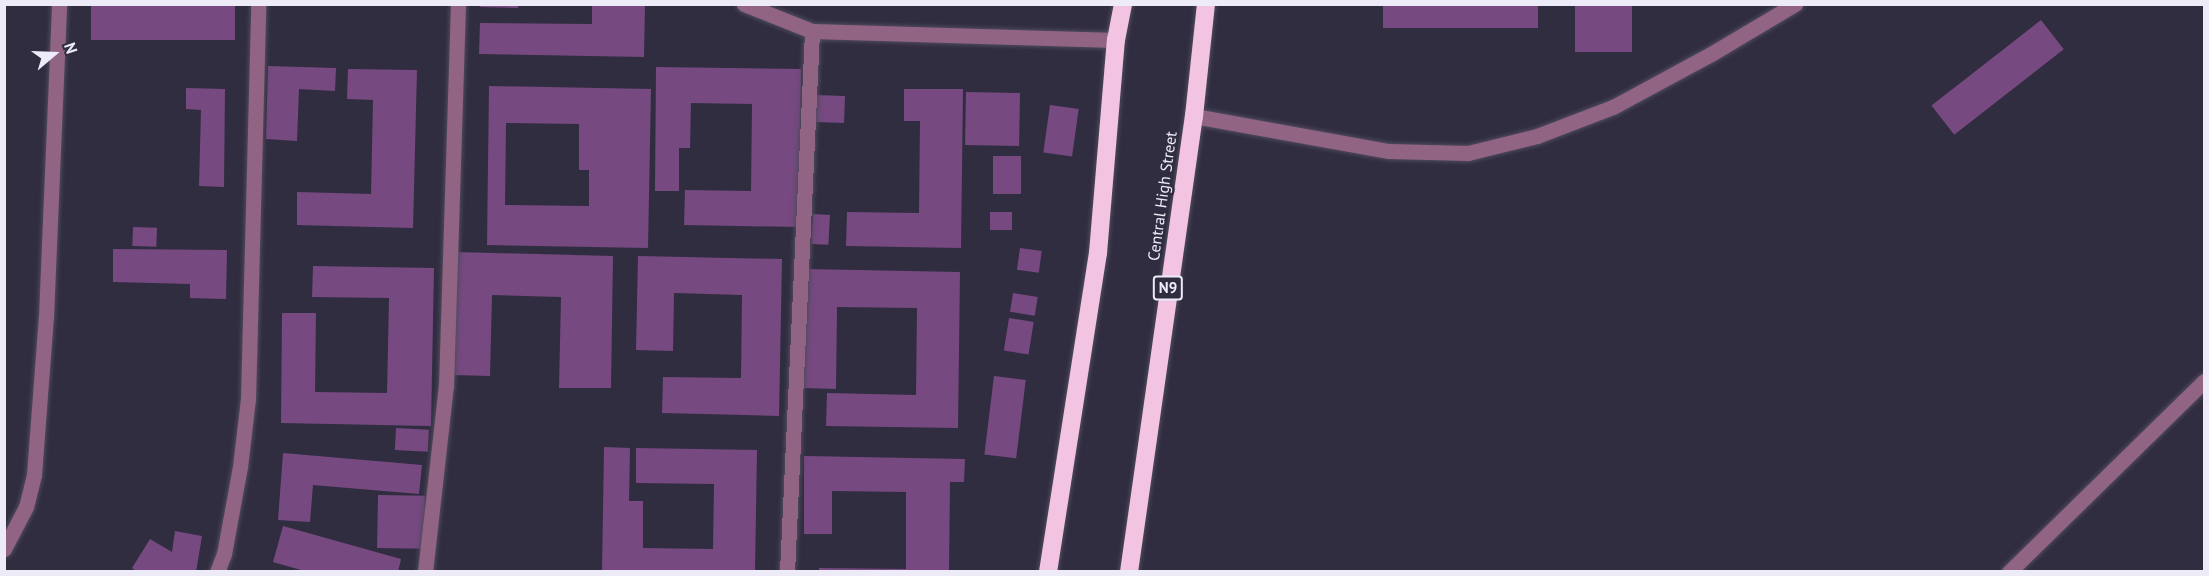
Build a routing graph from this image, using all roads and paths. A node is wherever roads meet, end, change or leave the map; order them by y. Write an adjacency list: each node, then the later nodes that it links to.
1 (58, 4): 12 (street)
2 (258, 4): 13 (street)
3 (458, 4): 14 (street)
4 (744, 4): 8 (street)
5 (1123, 4): 9 (highway)
6 (1206, 4): 10 (highway, Central High Street / N9)
7 (1795, 4): 10 (street)
8 (812, 32): 9 (street); 15 (street)
9 (1116, 40): 16 (highway)
10 (1194, 116): 17 (highway, Central High Street / N9)
11 (2205, 381): 18 (street)
12 (4, 549)
13 (217, 572)
14 (425, 572)
15 (788, 572)
16 (1048, 572)
17 (1129, 572)
18 (2009, 572)

